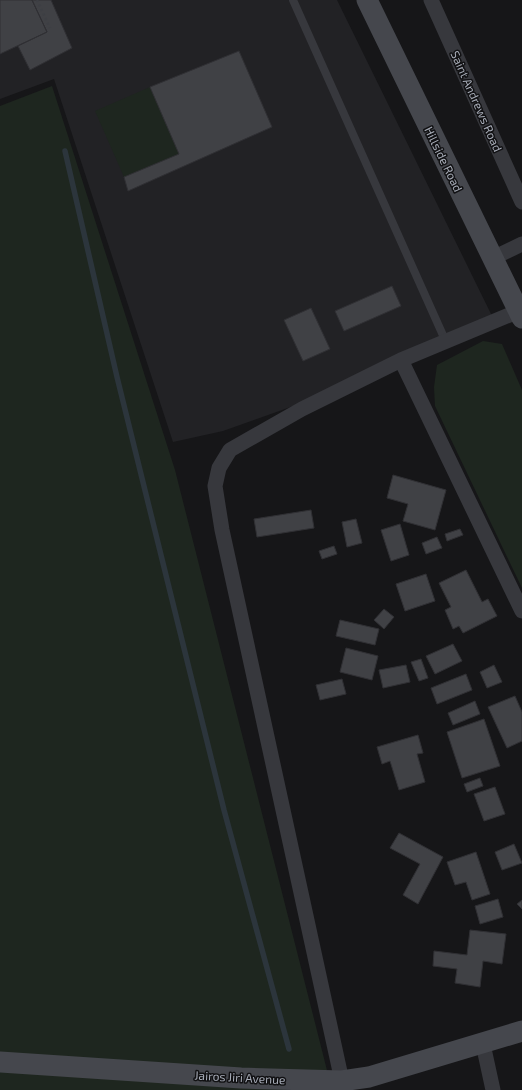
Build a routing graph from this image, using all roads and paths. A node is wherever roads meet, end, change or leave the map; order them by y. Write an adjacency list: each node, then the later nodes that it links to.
1 (37, 0): 5 (path)
2 (293, 0): 10 (lane)
3 (367, 0): 8 (main road, Hillside Road)
4 (436, 2): 6 (street, Saint Andrews Road)
5 (50, 28)
6 (522, 202)
7 (522, 244): 8 (street)
8 (492, 258): 9 (main road, Hillside Road)
9 (520, 315): 10 (street)
10 (446, 342): 11 (street)
11 (402, 360): 12 (street); 16 (street)
12 (522, 611)
13 (522, 1031): 14 (main road, Jairos Jiri Avenue)
14 (483, 1044): 16 (main road, Jairos Jiri Avenue); 17 (street)
15 (0, 1062): 16 (main road, Jairos Jiri Avenue)
16 (342, 1081)
17 (493, 1090)

